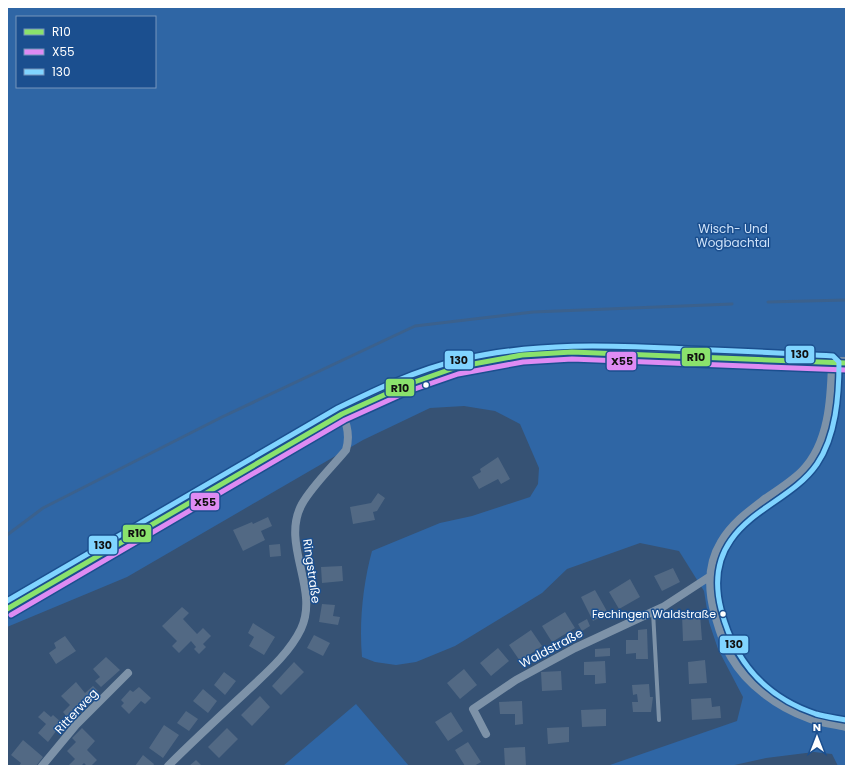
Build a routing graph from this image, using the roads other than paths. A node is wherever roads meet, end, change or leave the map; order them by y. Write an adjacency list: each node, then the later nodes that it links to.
1 (832, 363): 2 (main road); 3 (main road); 4 (street)
2 (846, 364)
3 (342, 414): 5 (main road); 12 (street, Ringstraße)
4 (709, 577): 6 (street, Waldstraße); 9 (street)
5 (7, 609)
6 (652, 612): 8 (lane); 10 (street, Waldstraße)
7 (128, 673): 11 (street, Ritterweg)
8 (659, 720)
9 (846, 727)
10 (486, 734)
11 (42, 766)
12 (168, 766)

